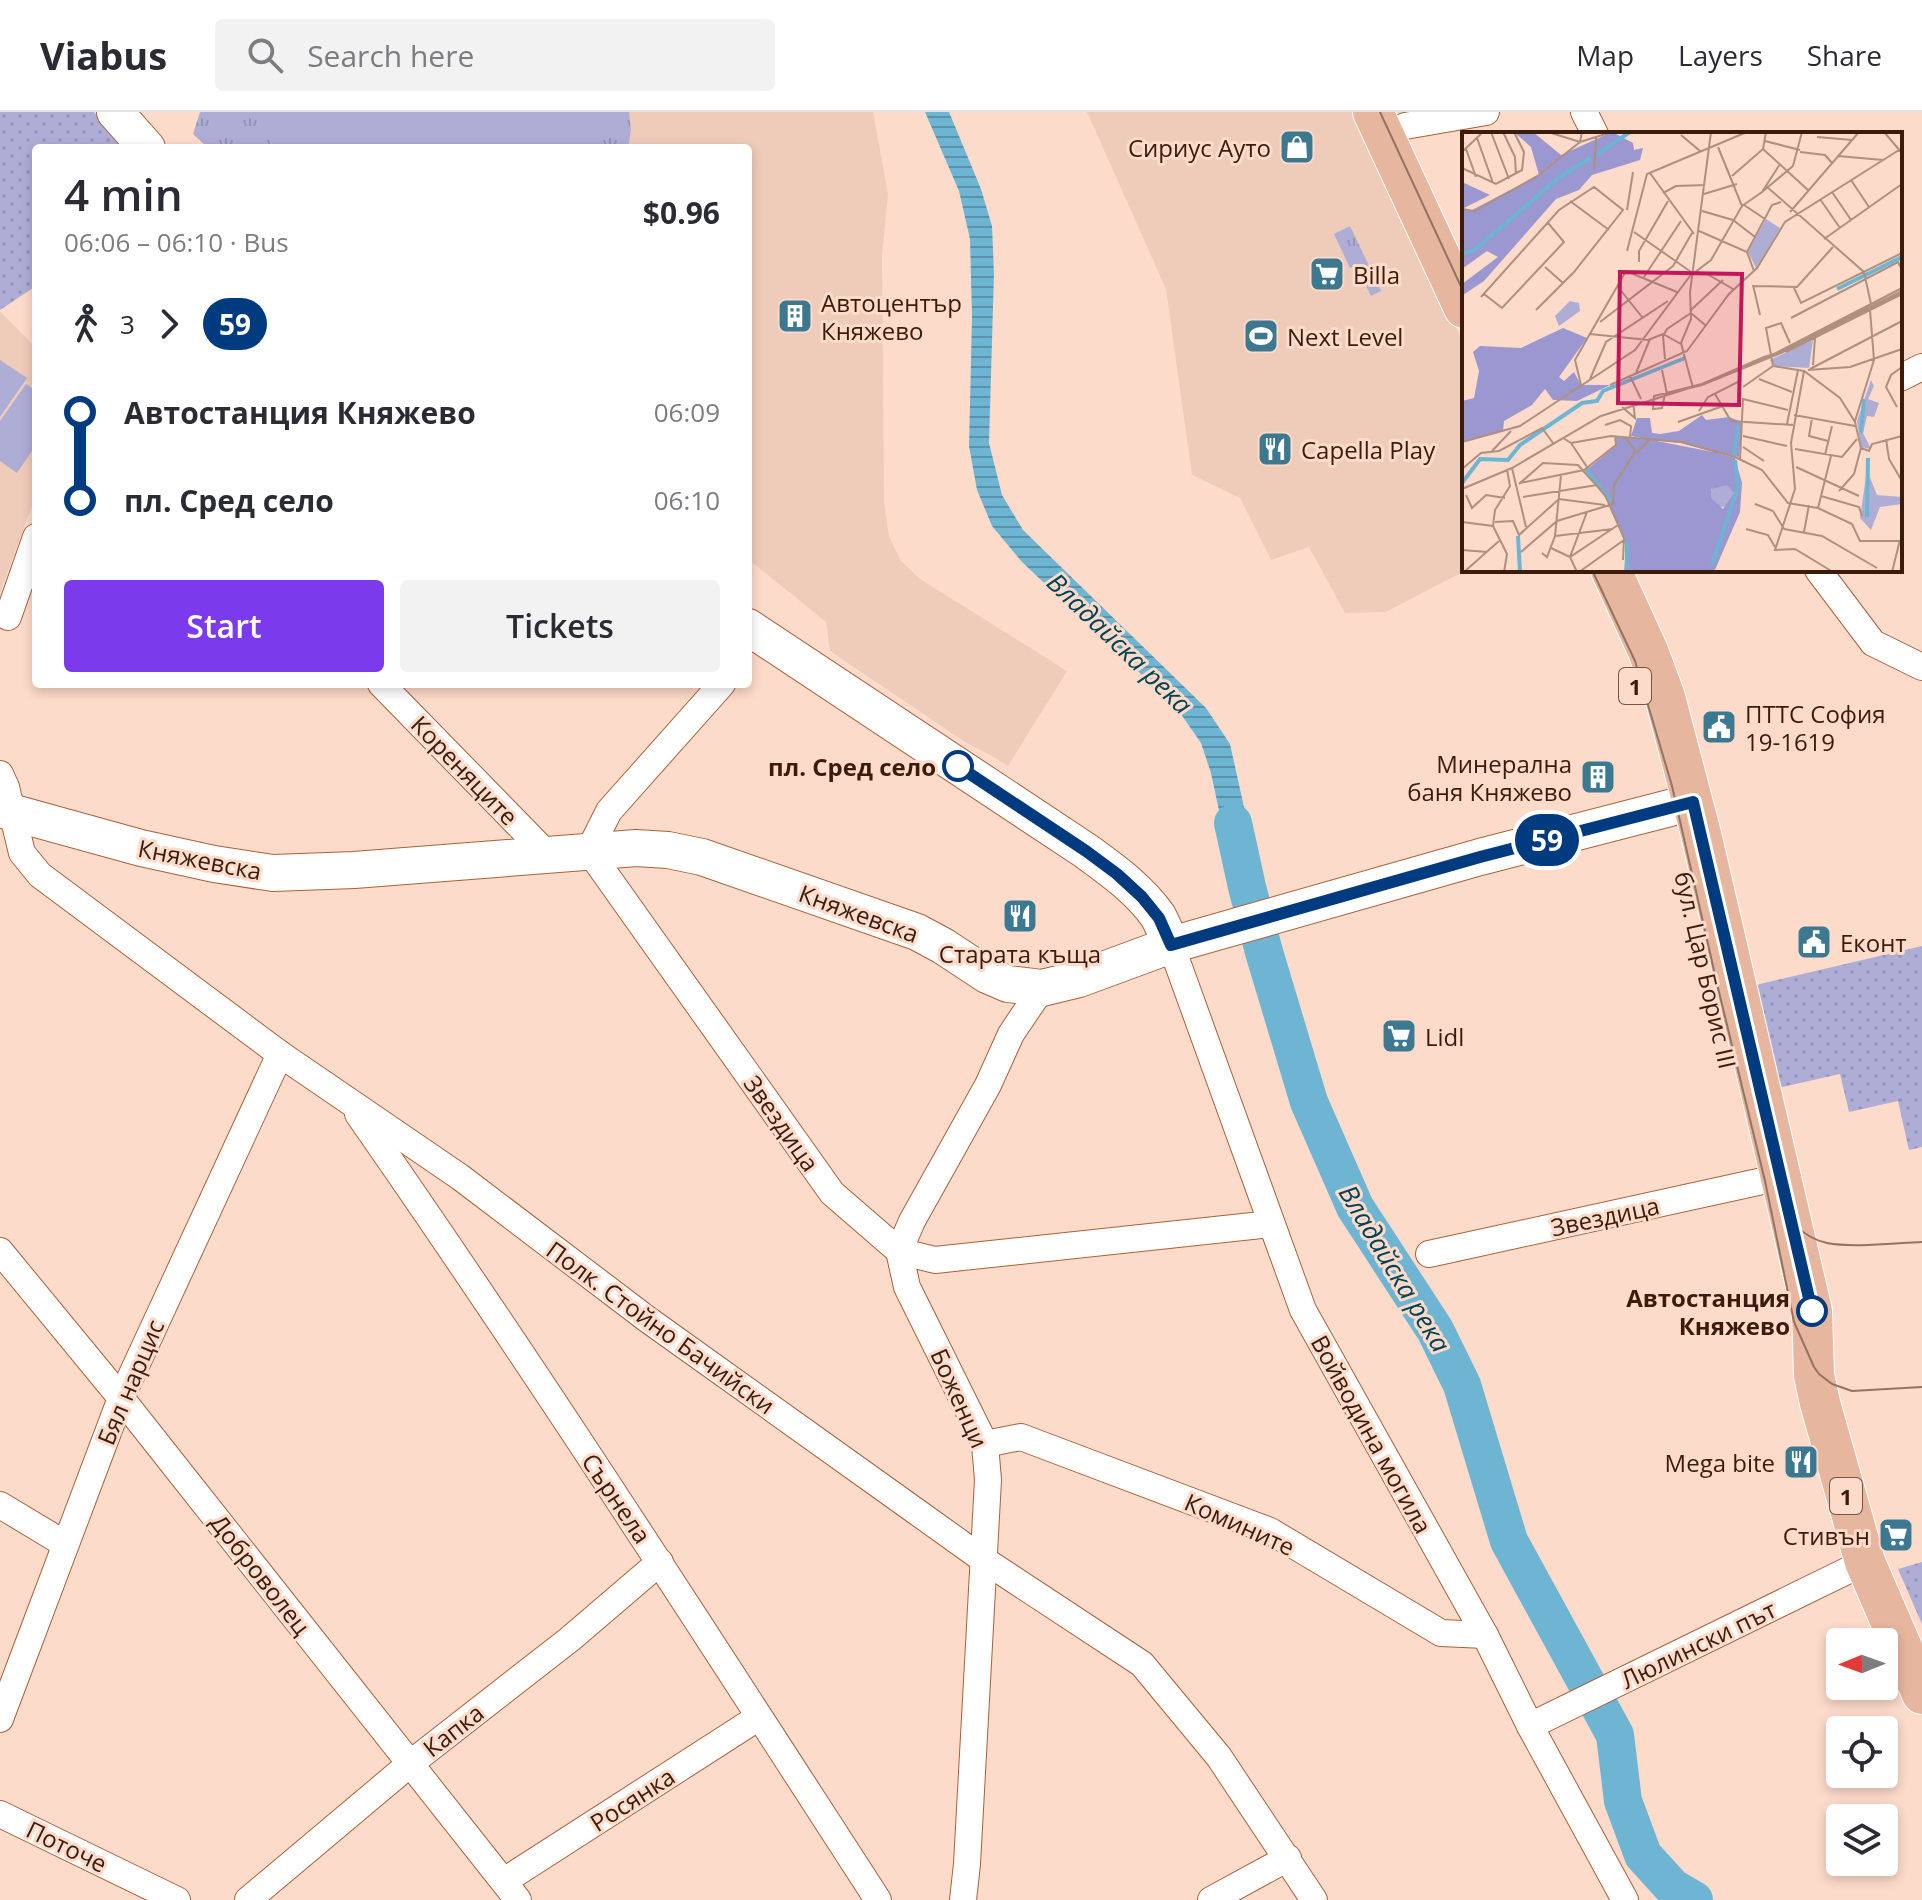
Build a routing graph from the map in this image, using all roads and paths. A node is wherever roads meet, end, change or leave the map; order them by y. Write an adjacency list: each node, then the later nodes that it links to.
1 (115, 112): 6 (street)
2 (1486, 112): 4 (street)
3 (1584, 112): 5 (street)
4 (1392, 117): 7 (main road); 8 (main road)
5 (1594, 132)
6 (143, 144)
7 (1462, 249)
8 (1462, 303)
9 (1922, 367): 10 (street)
10 (1902, 377)
11 (32, 548): 15 (street)
12 (1586, 572): 21 (main road, бул. Цар Борис III / 1)
13 (1612, 572): 21 (main road, бул. Цар Борис III / 1)
14 (1820, 572): 17 (street)
15 (8, 617)
16 (753, 640): 25 (street)
17 (1922, 667)
18 (385, 688): 24 (street, Кореняците)
19 (718, 688): 23 (street)
20 (0, 774): 22 (street, Полк. Стойно Бачийски)
21 (1681, 805): 25 (street, Княжевска); 29 (main road, бул. Цар Борис III / 1)
22 (4, 819): 24 (street, Княжевска); 27 (street, Полк. Стойно Бачийски)
23 (589, 851): 24 (street, Княжевска); 26 (street, Княжевска); 32 (street, Звездица)
24 (548, 855)
25 (1171, 945): 26 (street, Княжевска); 30 (street, Войводина могила)
26 (1042, 988): 32 (street)
27 (280, 1054): 28 (street, Полк. Стойно Бачийски); 34 (street, Бял нарцис)
28 (349, 1101): 38 (street, Полк. Стойно Бачийски); 39 (street, Сърнела)
29 (1769, 1180): 33 (street, Звездица); 40 (main road, бул. Цар Борис III / 1)
30 (1271, 1224): 32 (street, Звездица); 41 (street, Войводина могила)
31 (0, 1251): 34 (street, Доброволец)
32 (899, 1251): 35 (street, Боженци)
33 (1429, 1254)
34 (121, 1398): 37 (street, Бял нарцис); 46 (street, Доброволец)
35 (985, 1444): 38 (street, Боженци); 41 (street, Комините)
36 (0, 1505): 37 (street)
37 (65, 1544): 44 (street, Бял нарцис)
38 (984, 1560): 48 (street, Полк. Стойно Бачийски); 53 (street, Боженци)
39 (660, 1562): 43 (street, Сърнела); 46 (street, Капка)
40 (1865, 1562): 42 (main road, бул. Цар Борис III / 1); 45 (street, Люлински път)
41 (1485, 1635): 45 (street, Войводина могила)
42 (1919, 1678)
43 (759, 1717): 49 (street, Росянка); 52 (street, Сърнела)
44 (0, 1719)
45 (1539, 1722): 56 (street, Войводина могила)
46 (411, 1763): 49 (street, Доброволец); 51 (street, Капка)
47 (0, 1814): 50 (street, Поточе)
48 (1288, 1858): 54 (street); 55 (street, Полк. Стойно Бачийски)
49 (511, 1891)
50 (177, 1900)
51 (248, 1900)
52 (878, 1900)
53 (963, 1900)
54 (1211, 1900)
55 (1314, 1900)
56 (1625, 1900)

